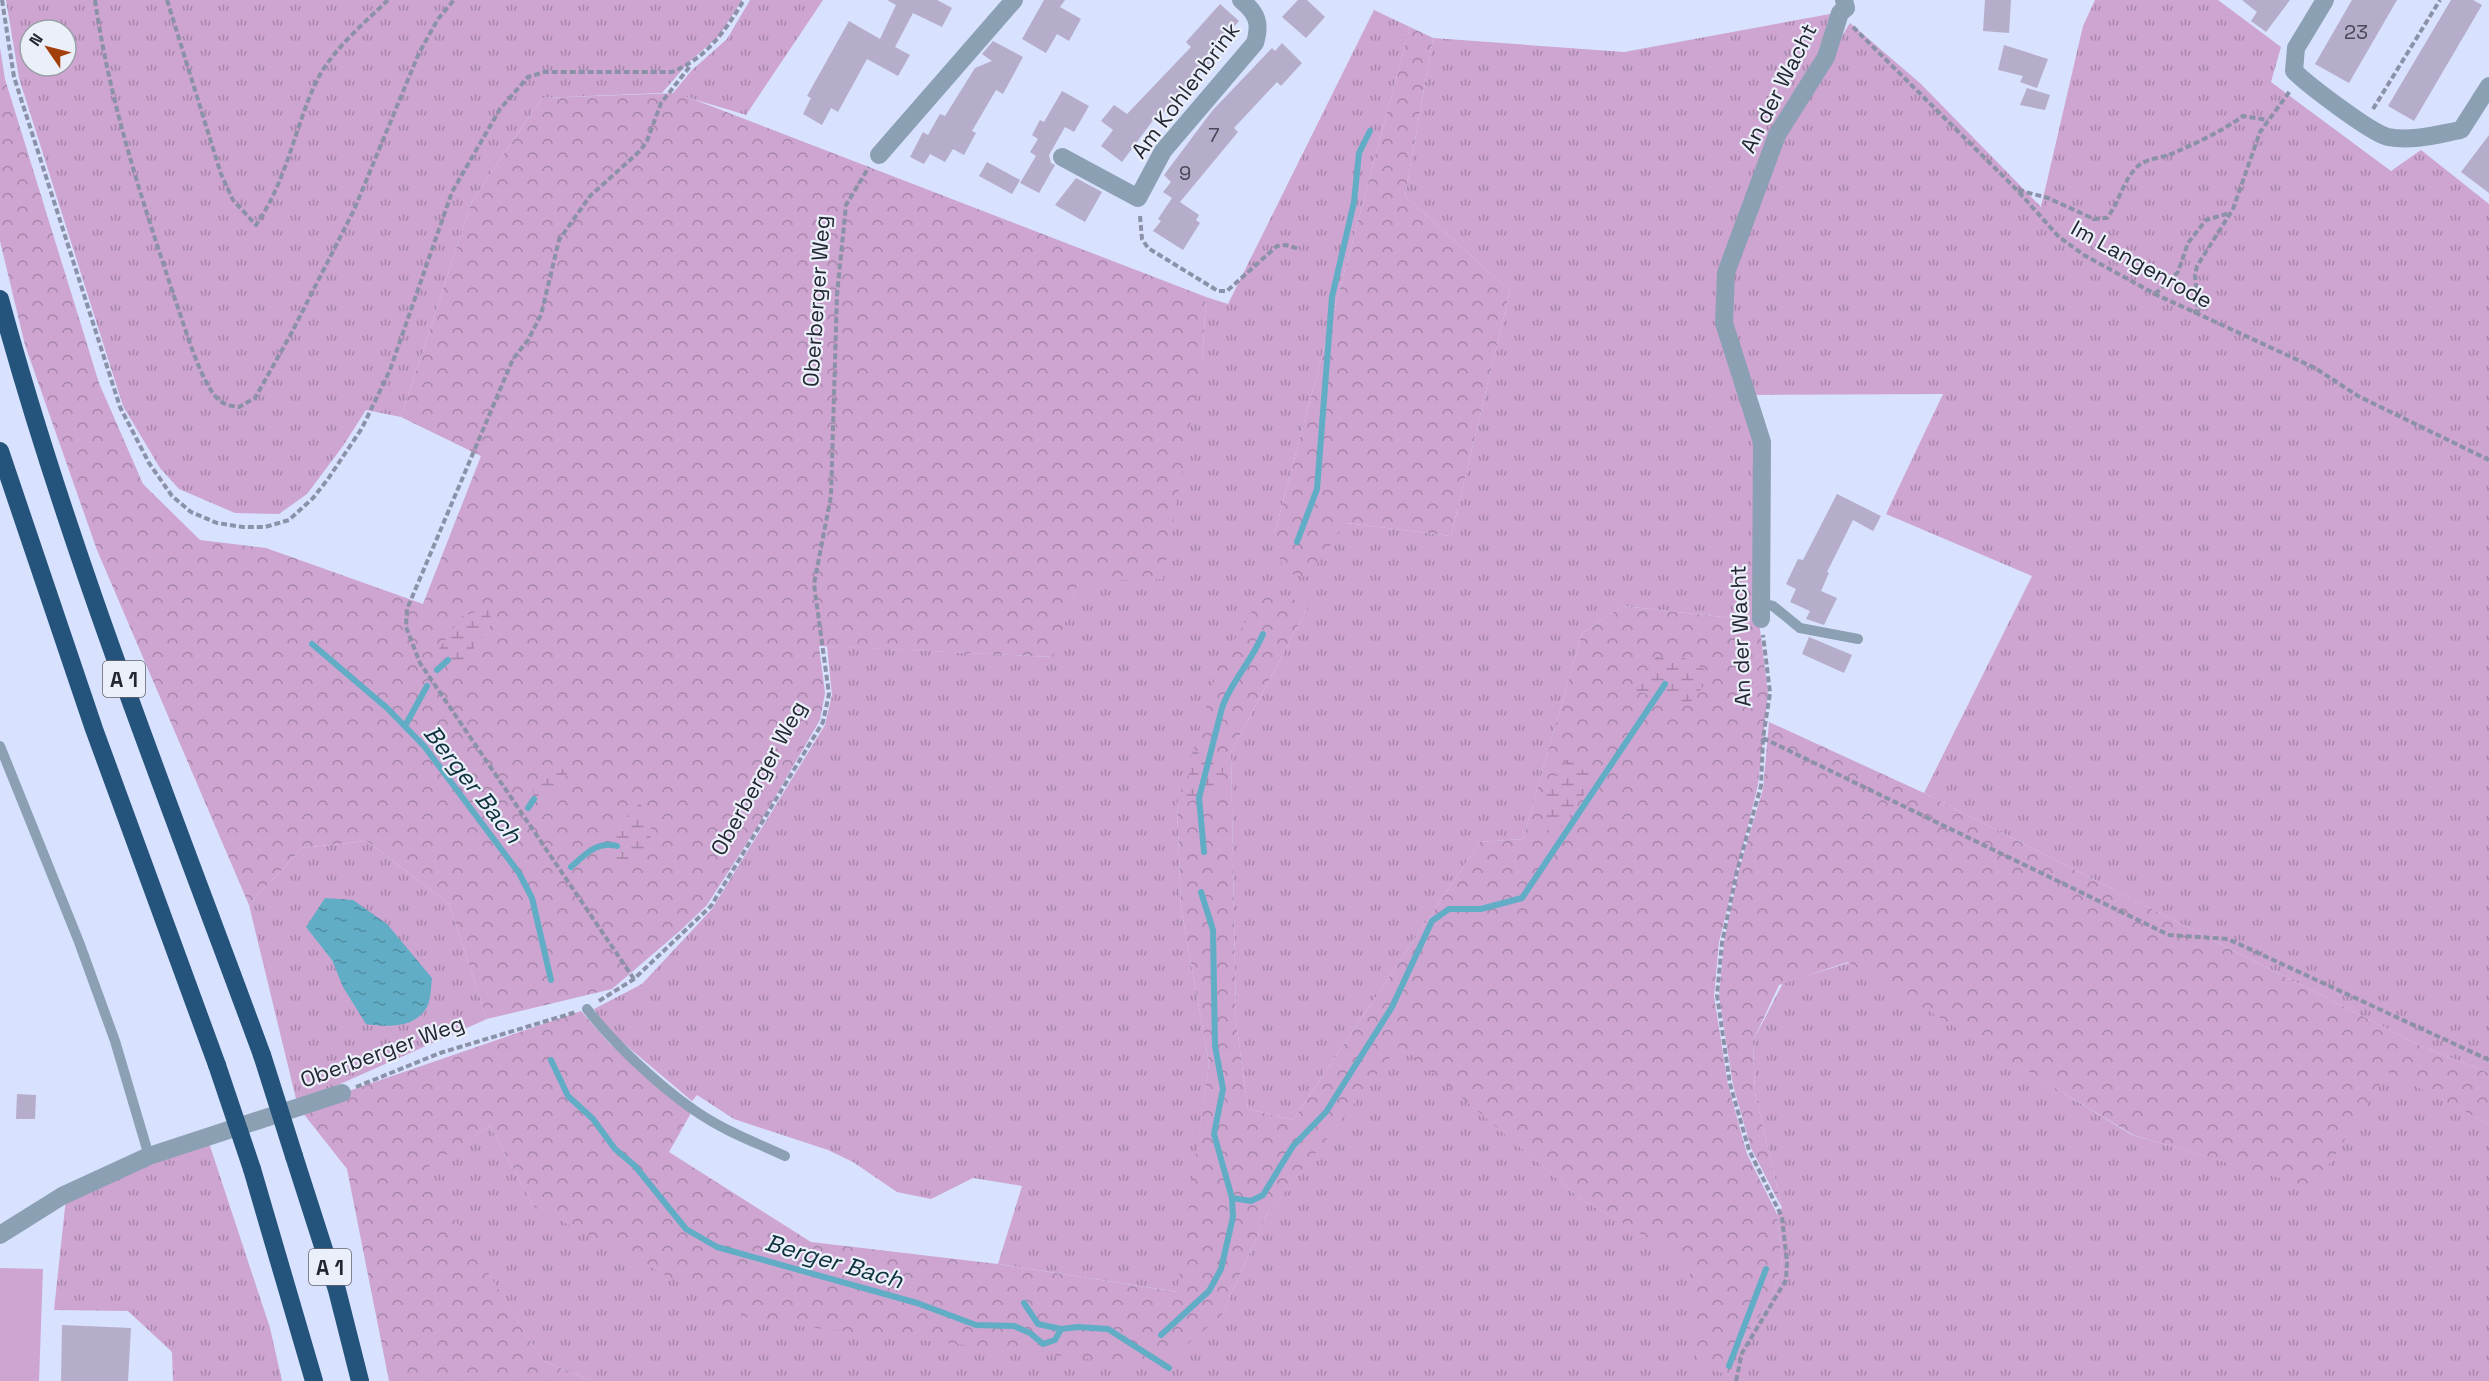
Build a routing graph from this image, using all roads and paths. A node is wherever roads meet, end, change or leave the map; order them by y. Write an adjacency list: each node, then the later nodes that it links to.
1 (2, 0): 12 (path)
2 (95, 0): 5 (path)
3 (167, 0): 4 (path)
4 (388, 0)
5 (454, 0)
6 (744, 0): 12 (path)
7 (1014, 0): 17 (street)
8 (1241, 0): 20 (street, Am Kohlenbrink)
9 (2325, 0): 13 (street)
10 (2440, 0): 16 (path)
11 (1842, 7): 19 (path, Im Langenrode); 28 (street, An der Wacht)
12 (691, 65): 32 (path)
13 (2296, 73): 15 (path); 16 (street)
14 (2489, 86): 16 (street)
15 (2268, 120): 19 (path); 21 (path)
16 (2365, 123)
17 (879, 155): 32 (path, Oberberger Weg)
18 (1062, 158): 20 (street)
19 (2017, 190): 23 (path, Im Langenrode)
20 (1138, 198): 22 (path)
21 (2231, 213): 23 (path); 25 (path)
22 (1299, 249)
23 (2155, 294): 25 (path, Im Langenrode)
24 (0, 299): 40 (highway, A 1, bridge)
25 (2191, 312): 27 (path, Im Langenrode)
26 (0, 451): 39 (highway, A 1, bridge)
27 (2489, 460)
28 (1760, 611): 29 (lane); 30 (path, An der Wacht)
29 (1858, 639)
30 (1763, 738): 34 (path); 41 (path, An der Wacht)
31 (0, 746): 36 (lane)
32 (634, 980): 33 (path, Oberberger Weg)
33 (586, 1009): 35 (path, Oberberger Weg); 37 (lane)
34 (2489, 1060)
35 (342, 1093): 36 (street, Oberberger Weg)
36 (149, 1156): 38 (street, Oberberger Weg)
37 (785, 1156)
38 (0, 1235)
39 (314, 1381)
40 (360, 1381)
41 (1736, 1381)

